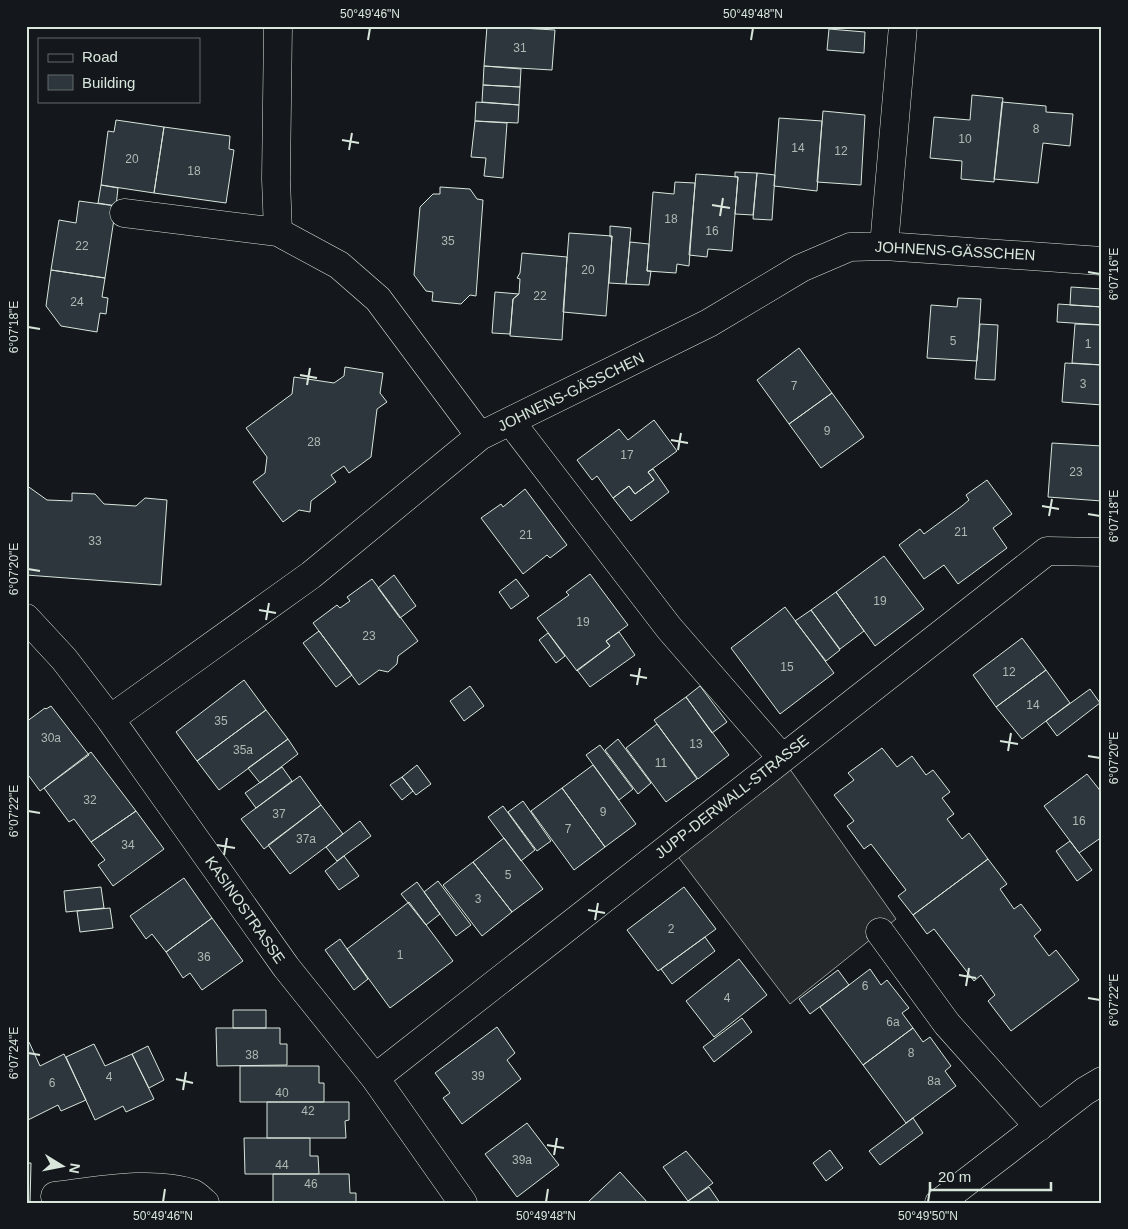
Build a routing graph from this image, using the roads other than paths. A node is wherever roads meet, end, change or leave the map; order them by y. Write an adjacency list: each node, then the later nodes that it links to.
1 (278, 26): 4 (street)
2 (903, 26): 5 (street)
3 (124, 213): 4 (street)
4 (278, 232): 8 (street)
5 (884, 246): 6 (street, JOHNENS-GÄSSCHEN); 7 (street, JOHNENS-GÄSSCHEN)
6 (1102, 261)
7 (511, 422): 8 (street, JOHNENS-GÄSSCHEN); 12 (street)
8 (480, 436): 11 (street, JOHNENS-GÄSSCHEN)
9 (1102, 552): 12 (street, JUPP-DERWALL-STRASSE)
10 (26, 618): 11 (street, KASINOSTRASSE)
11 (110, 719): 14 (street, KASINOSTRASSE)
12 (782, 758): 14 (street, JUPP-DERWALL-STRASSE)
13 (880, 932): 16 (street)
14 (375, 1078): 19 (street, KASINOSTRASSE)
15 (1102, 1081): 16 (street)
16 (1039, 1126): 20 (street)
17 (55, 1196): 18 (street)
18 (205, 1203)
19 (464, 1203)
20 (939, 1203)

